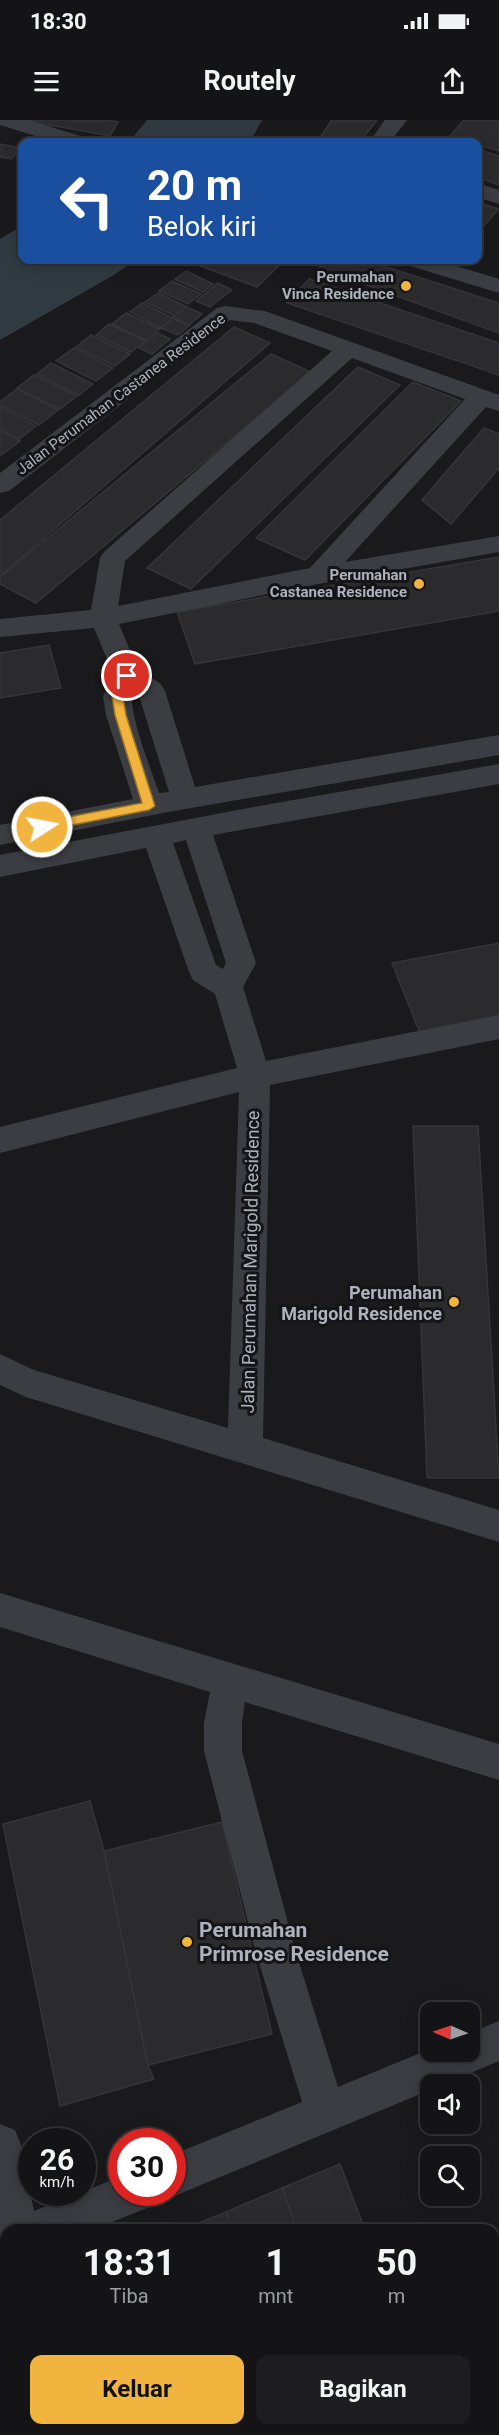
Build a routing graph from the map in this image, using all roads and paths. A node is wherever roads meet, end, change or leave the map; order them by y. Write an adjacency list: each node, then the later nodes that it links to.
1 (6, 120): 3 (street)
2 (396, 120): 4 (street)
3 (63, 138)
4 (382, 138)
5 (482, 192): 6 (street)
6 (499, 197)
7 (430, 264): 8 (street)
8 (496, 282)
9 (348, 349): 10 (street, Jalan Perumahan Castanea Residence); 11 (street, Jalan Perumahan Castanea Residence); 14 (street)
10 (490, 400): 13 (street, Jalan Perumahan Castanea Residence)
11 (0, 485)
12 (499, 544): 13 (street)
13 (318, 575): 14 (street)
14 (103, 618): 15 (street); 16 (street)
15 (0, 628)
16 (127, 676): 19 (street); 20 (street)
17 (499, 745): 19 (street)
18 (499, 774): 21 (street)
19 (185, 799): 20 (street)
20 (149, 806): 22 (street)
21 (197, 829): 23 (street); 25 (street)
22 (0, 835)
23 (156, 837): 24 (street); 25 (street)
24 (0, 866)
25 (228, 987): 27 (street, Jalan Perumahan Marigold Residence)
26 (499, 1027): 27 (street)
27 (255, 1076): 28 (street); 30 (street, Jalan Perumahan Marigold Residence)
28 (0, 1140)
29 (0, 1369): 30 (street)
30 (245, 1449): 31 (street)
31 (499, 1526)
32 (0, 1610): 33 (street)
33 (231, 1680): 34 (street); 36 (street)
34 (499, 1762)
35 (499, 2041): 36 (street)
36 (326, 2113): 38 (street)
37 (0, 2145): 40 (street)
38 (186, 2170)
39 (108, 2203): 41 (street)
40 (16, 2224)
41 (56, 2224)

